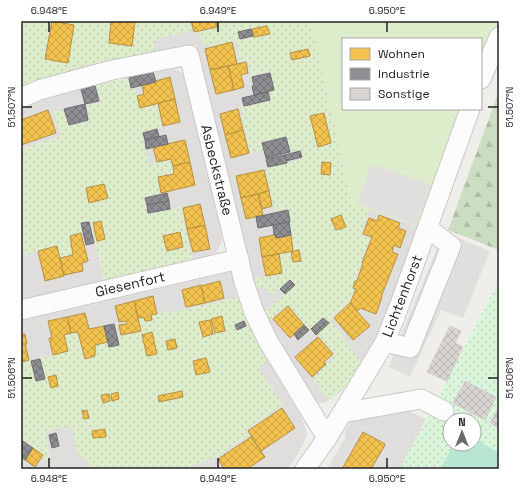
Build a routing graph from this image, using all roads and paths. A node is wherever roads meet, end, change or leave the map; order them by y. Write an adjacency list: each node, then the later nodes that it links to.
1 (499, 37): 2 (street)
2 (482, 77)
3 (21, 98): 6 (street, Asbeckstraße)
4 (470, 110): 5 (street, Lichtenhorst)
5 (428, 228): 8 (street, Lichtenhorst); 8 (street)
6 (239, 259): 7 (street, Giesenfort); 11 (street, Asbeckstraße)
7 (21, 310)
8 (385, 342): 10 (street, Lichtenhorst)
9 (444, 411): 10 (street)
10 (342, 413): 11 (street, Lichtenhorst)
11 (327, 438): 12 (street, Lichtenhorst)
12 (305, 469)

